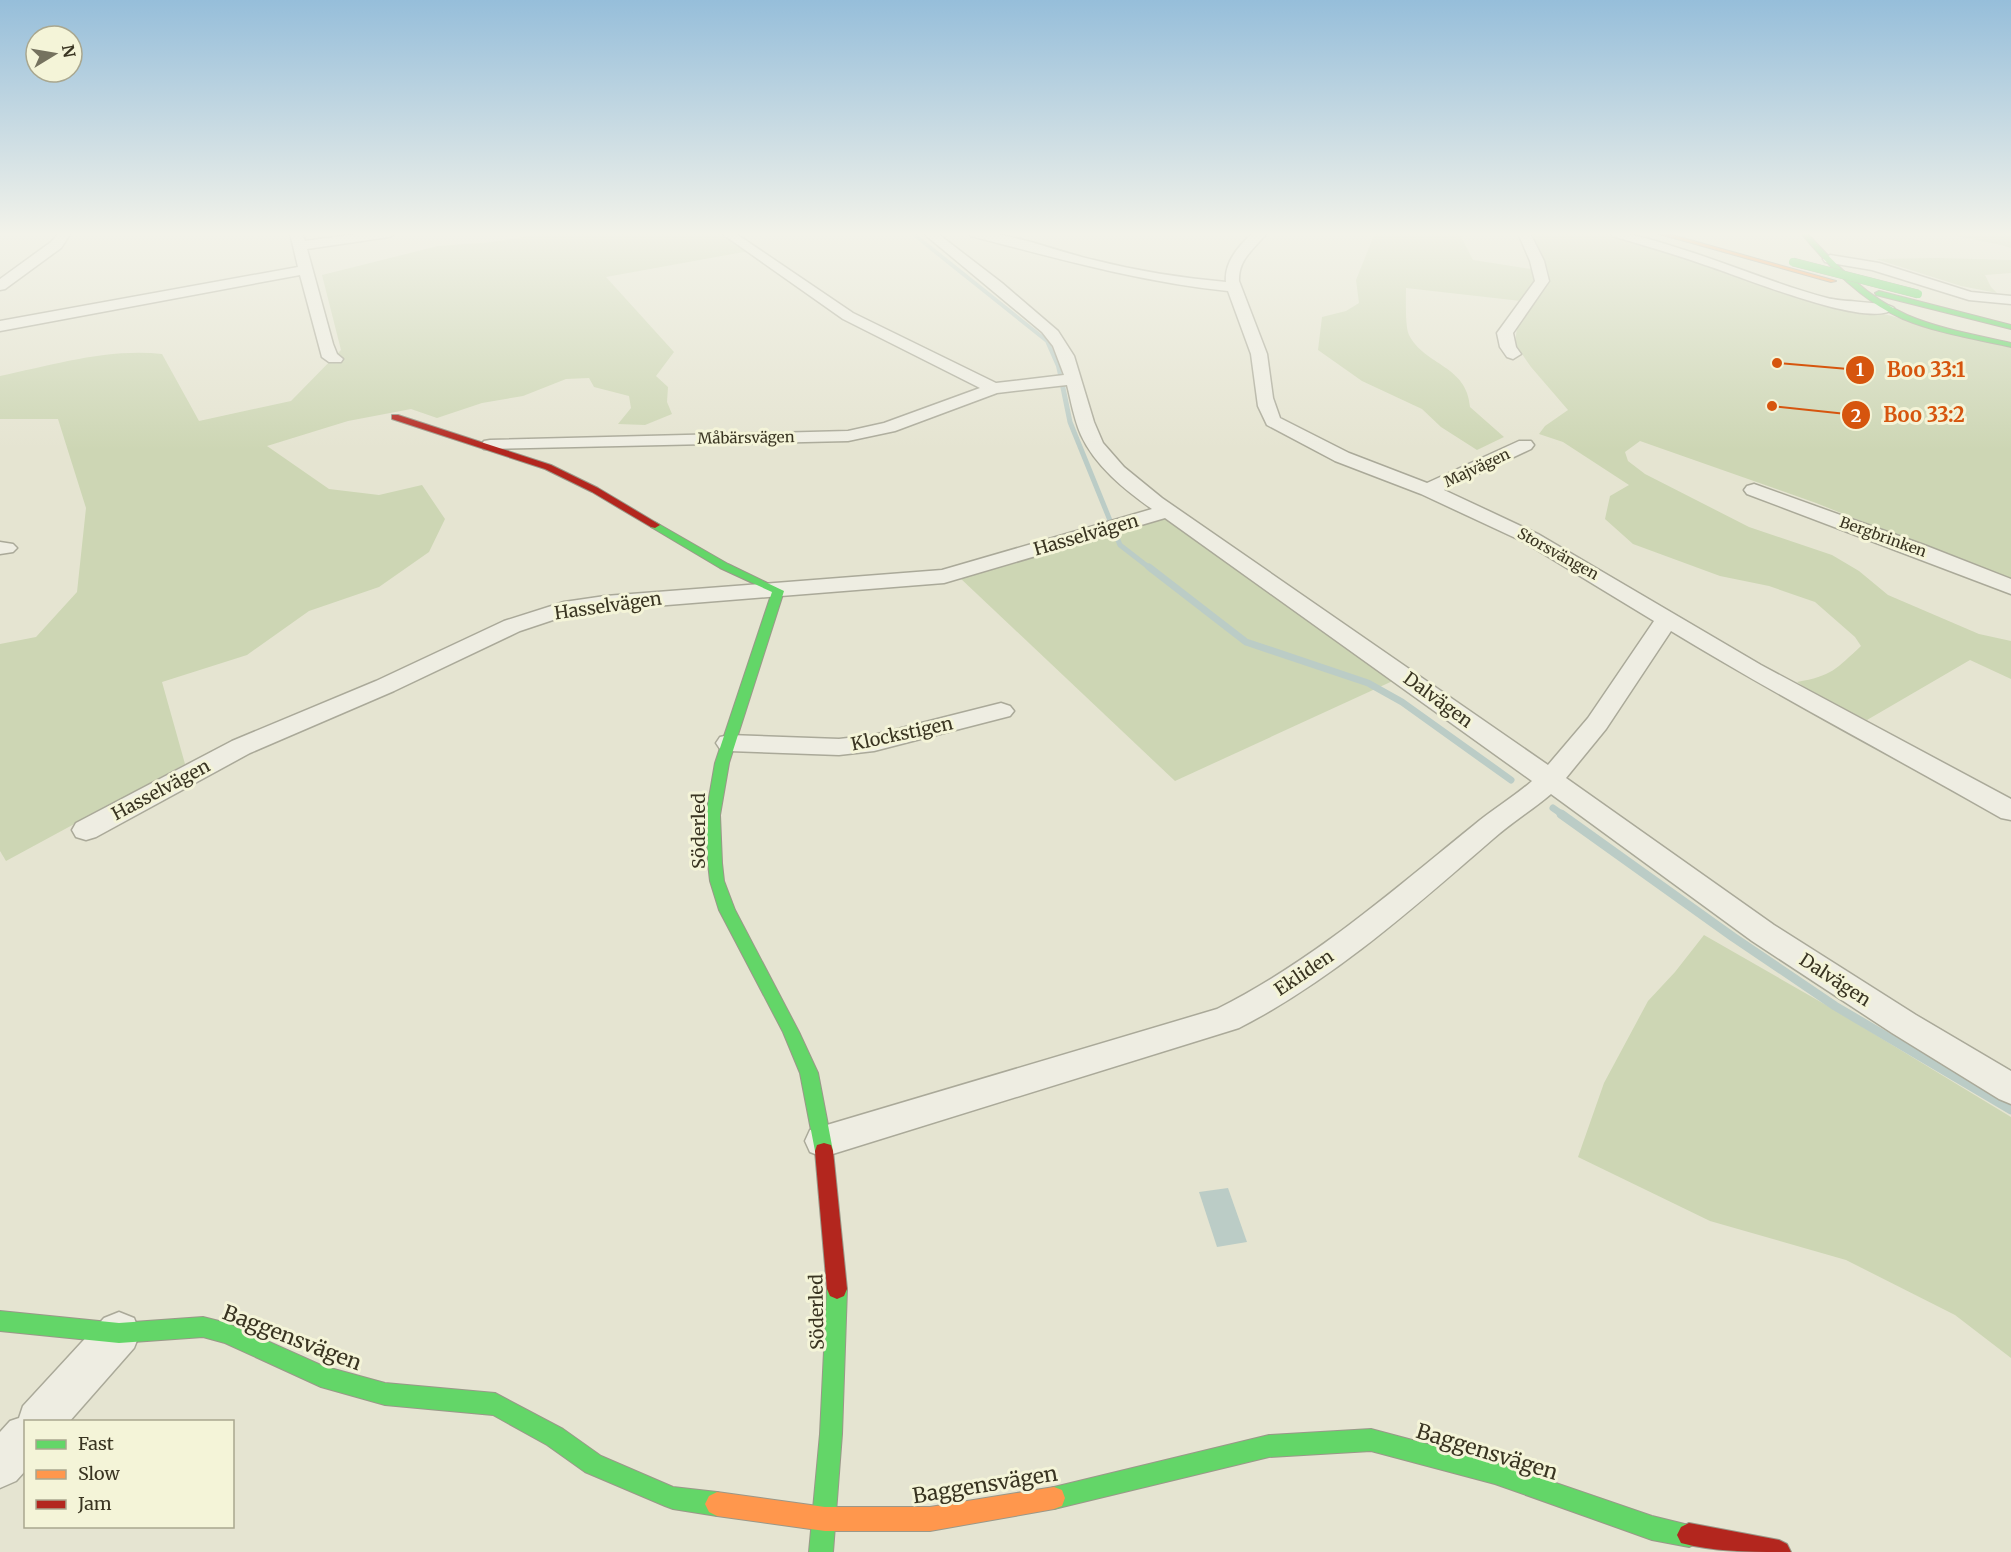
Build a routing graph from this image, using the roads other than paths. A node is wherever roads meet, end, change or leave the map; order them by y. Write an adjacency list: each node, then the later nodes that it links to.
1 (112, 305): 13 (street)
2 (314, 305): 17 (street)
3 (833, 305): 19 (street)
4 (1020, 305): 18 (street, Dalvägen)
5 (1240, 305): 23 (street, Storsvängen)
6 (1525, 305): 16 (street)
7 (1843, 305): 11 (street)
8 (1884, 305): 11 (main road)
9 (1925, 305): 14 (main road)
10 (1964, 305): 12 (main road, bridge)
11 (1887, 308): 15 (main road)
12 (2011, 317)
13 (0, 326)
14 (2011, 327)
15 (2011, 345)
16 (1514, 354)
17 (335, 360)
18 (1072, 379): 19 (street, Måbärsvägen); 25 (street, Dalvägen)
19 (994, 388): 21 (street, Måbärsvägen)
20 (395, 417): 21 (main road)
21 (490, 445): 27 (main road)
22 (1526, 445): 23 (street, Majvägen)
23 (1428, 490): 28 (street, Storsvängen)
24 (1754, 490): 26 (street, Bergbrinken)
25 (1168, 511): 27 (street, Hasselvägen); 31 (street, Dalvägen)
26 (2011, 587)
27 (778, 591): 30 (main road, Söderled); 33 (street, Hasselvägen)
28 (1667, 619): 31 (street, Ekliden); 32 (street, Storsvängen)
29 (1001, 711): 30 (street, Klockstigen)
30 (729, 743): 35 (main road, Söderled)
31 (1548, 781): 34 (street, Dalvägen); 35 (street, Ekliden)
32 (2011, 811)
33 (86, 830)
34 (2011, 1089)
35 (823, 1141): 41 (main road, Söderled)
36 (0, 1321): 37 (main road, Baggensvägen)
37 (119, 1332): 38 (street); 41 (main road, Baggensvägen)
38 (41, 1420)
39 (24, 1439): 40 (street)
40 (0, 1465)
41 (825, 1520): 42 (main road, Söderled); 43 (main road, Baggensvägen)
42 (822, 1552)
43 (1779, 1552)

